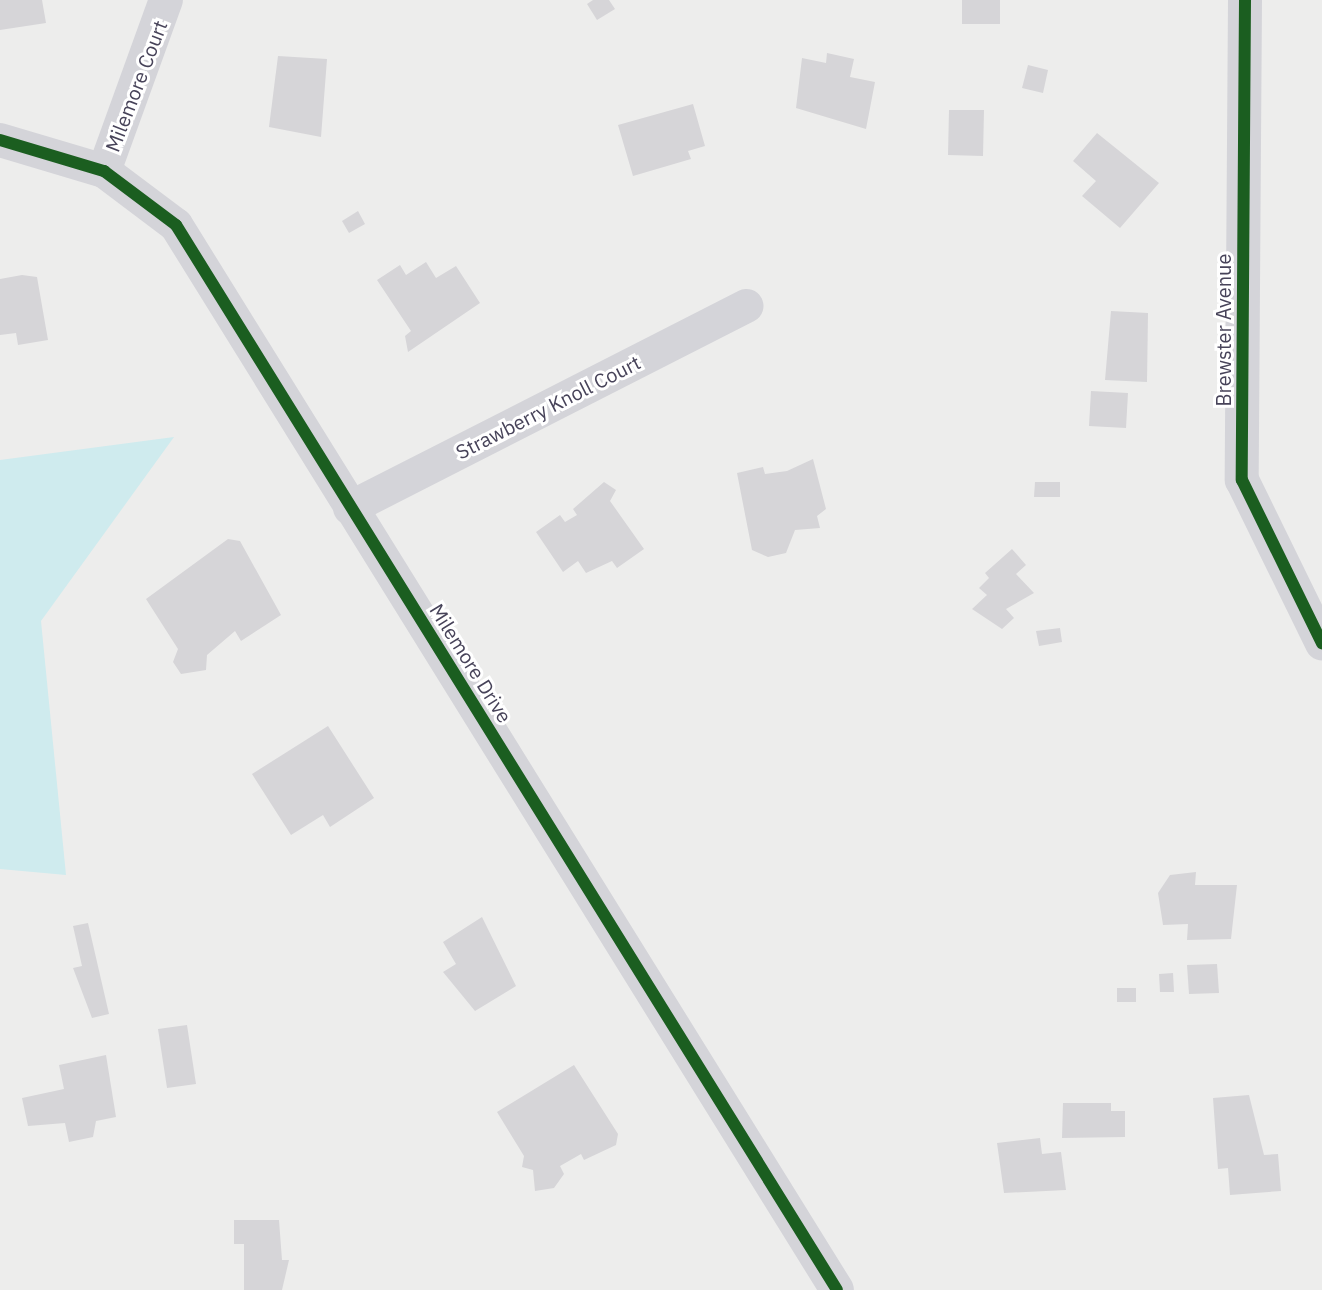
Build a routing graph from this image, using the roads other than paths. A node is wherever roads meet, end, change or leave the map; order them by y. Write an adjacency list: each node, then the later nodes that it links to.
1 (166, 0): 4 (street, Milemore Court)
2 (1245, 0): 7 (street, Brewster Avenue)
3 (0, 140): 4 (street, Milemore Drive)
4 (104, 171): 6 (street, Milemore Drive)
5 (746, 306): 6 (street, Strawberry Knoll Court)
6 (350, 508): 8 (street, Milemore Drive)
7 (1322, 643)
8 (837, 1290)

